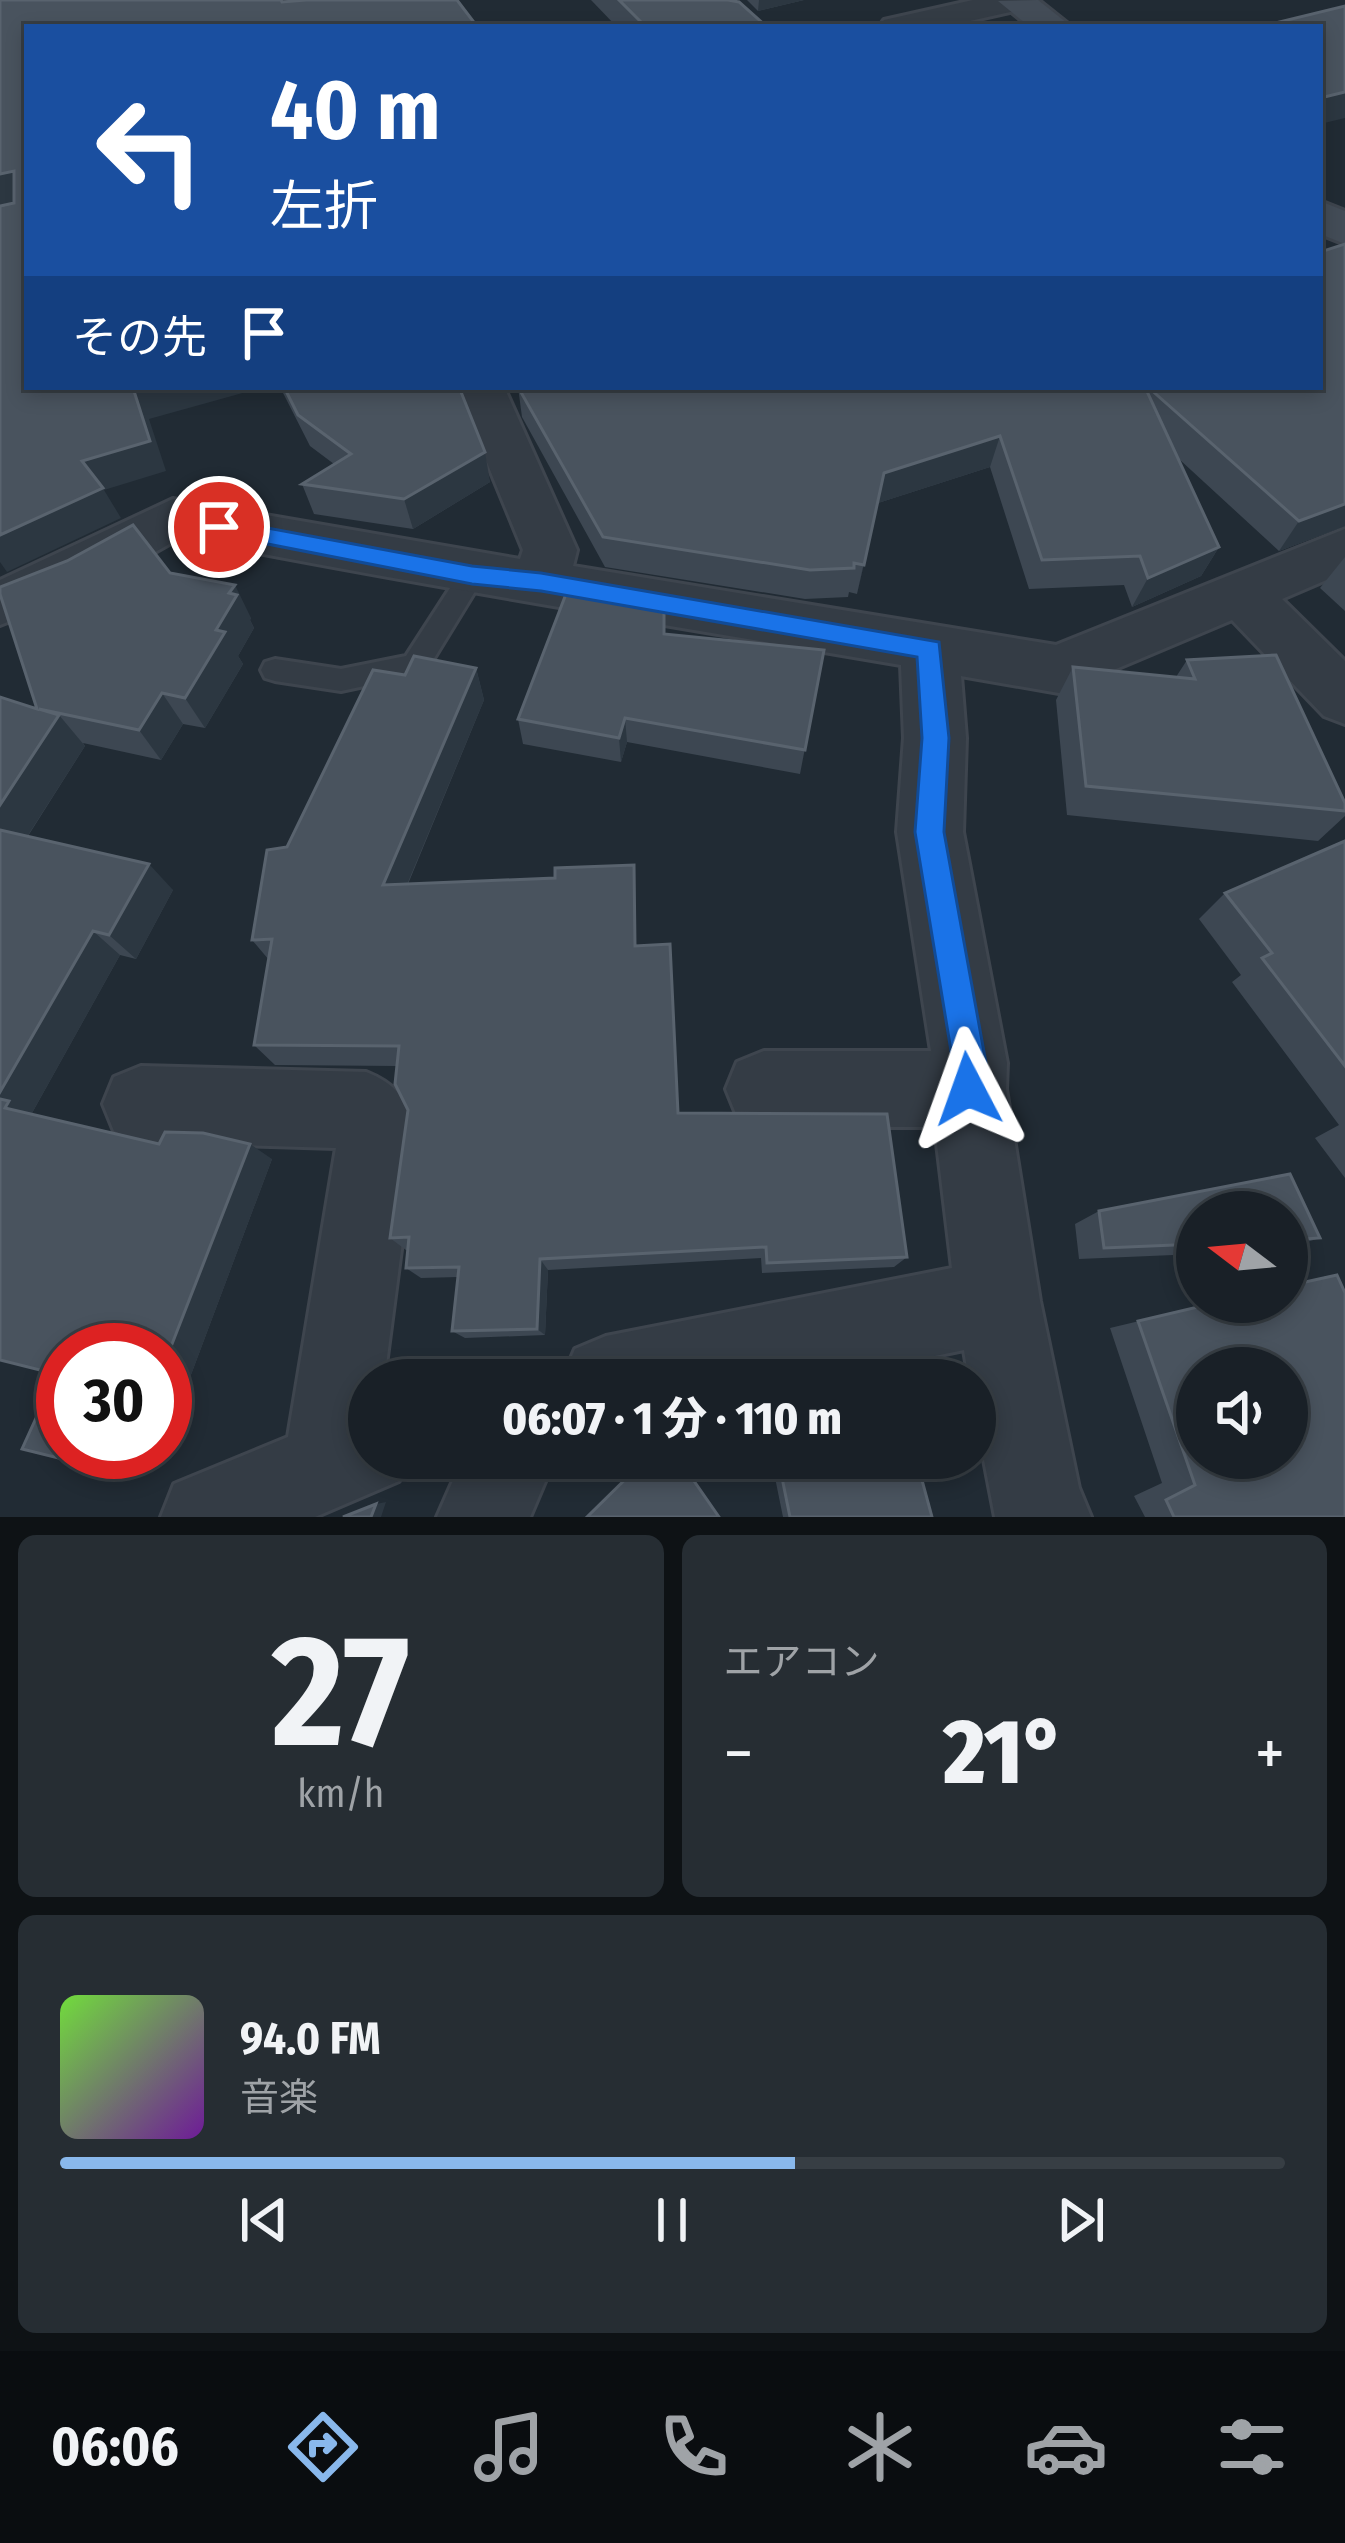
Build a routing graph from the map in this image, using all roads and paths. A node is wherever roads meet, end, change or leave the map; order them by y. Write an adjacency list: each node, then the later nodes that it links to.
1 (1018, 0): 2 (street); 3 (street)
2 (910, 24)
3 (1050, 24)
4 (500, 395): 7 (street)
5 (1345, 549): 8 (street)
6 (472, 575): 7 (street); 9 (street); 11 (lane)
7 (541, 582): 10 (street)
8 (1240, 592): 10 (street); 12 (street)
9 (0, 603)
10 (930, 649): 14 (street)
11 (275, 670)
12 (1345, 699)
13 (764, 1089): 14 (street)
14 (968, 1089): 16 (street)
15 (141, 1104): 18 (street)
16 (998, 1300): 17 (street); 23 (street)
17 (709, 1359)
18 (348, 1389)
19 (348, 1457): 21 (street)
20 (500, 1479): 22 (street)
21 (207, 1517)
22 (483, 1517)
23 (1045, 1517)

